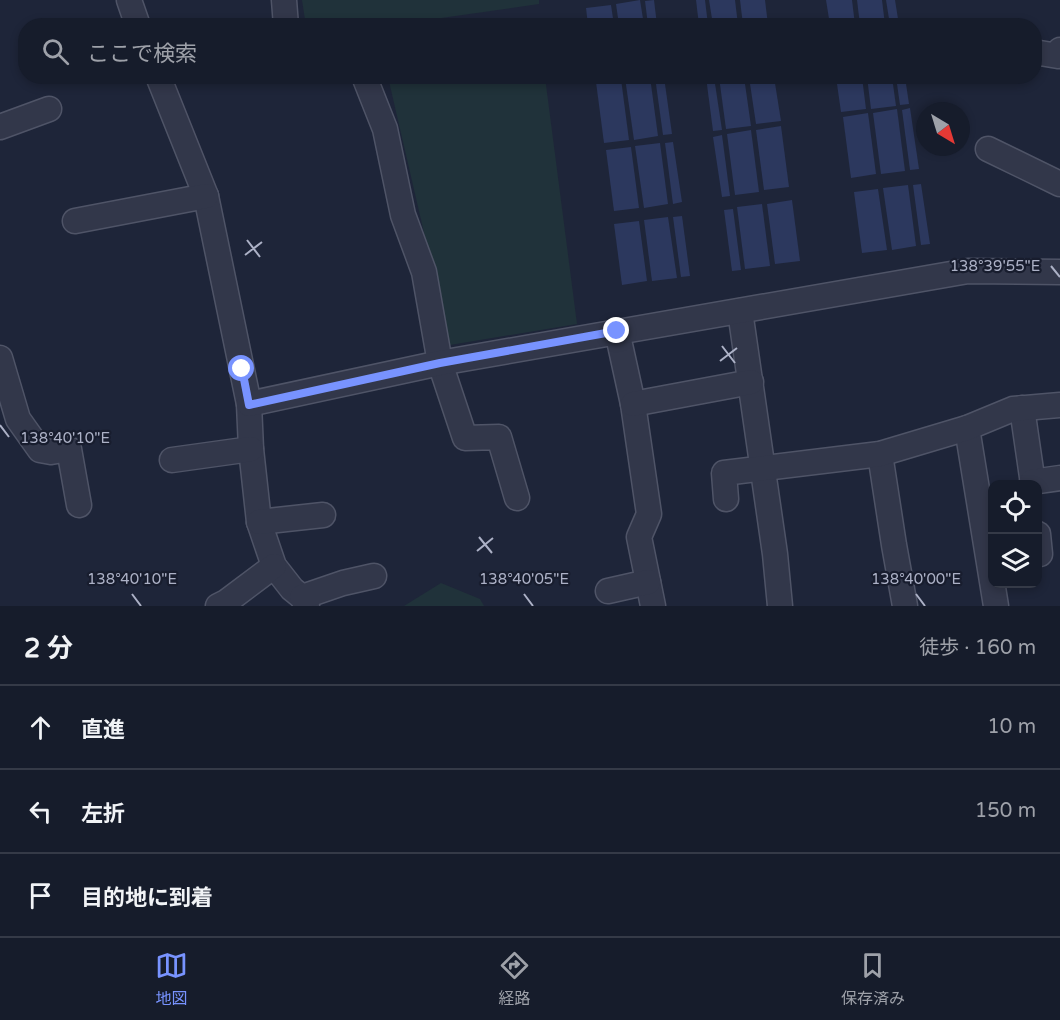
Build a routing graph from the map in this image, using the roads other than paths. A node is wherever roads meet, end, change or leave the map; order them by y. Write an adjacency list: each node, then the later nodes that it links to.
1 (129, 0): 3 (street)
2 (284, 0): 4 (street)
3 (135, 18)
4 (285, 18)
5 (1060, 50): 6 (street)
6 (1042, 53)
7 (161, 84): 13 (street)
8 (367, 84): 19 (street)
9 (49, 108): 10 (street)
10 (0, 127)
11 (988, 149): 12 (street)
12 (1060, 184)
13 (206, 196): 14 (street); 22 (street)
14 (75, 221)
15 (1060, 272): 16 (street)
16 (740, 311): 17 (street); 20 (street)
17 (617, 331): 19 (street); 21 (street)
18 (0, 358): 35 (street)
19 (440, 363): 22 (street); 33 (street)
20 (751, 382): 21 (street); 29 (street)
21 (633, 404): 40 (street)
22 (249, 405): 26 (street)
23 (1060, 405): 24 (street)
24 (1022, 408): 25 (street); 31 (street)
25 (967, 428): 27 (street); 47 (street)
26 (251, 449): 28 (street); 37 (street)
27 (880, 454): 29 (street); 46 (street)
28 (172, 460)
29 (763, 468): 34 (street); 45 (street)
30 (1060, 478): 32 (street)
31 (1032, 480)
32 (1042, 481)
33 (517, 498)
34 (726, 499)
35 (79, 505)
36 (323, 515): 37 (street)
37 (260, 522): 38 (street)
38 (274, 566): 42 (street); 43 (street)
39 (374, 576): 42 (street)
40 (648, 582): 41 (street); 44 (street)
41 (608, 591)
42 (305, 602)
43 (219, 606)
44 (653, 606)
45 (780, 606)
46 (905, 606)
47 (996, 606)

